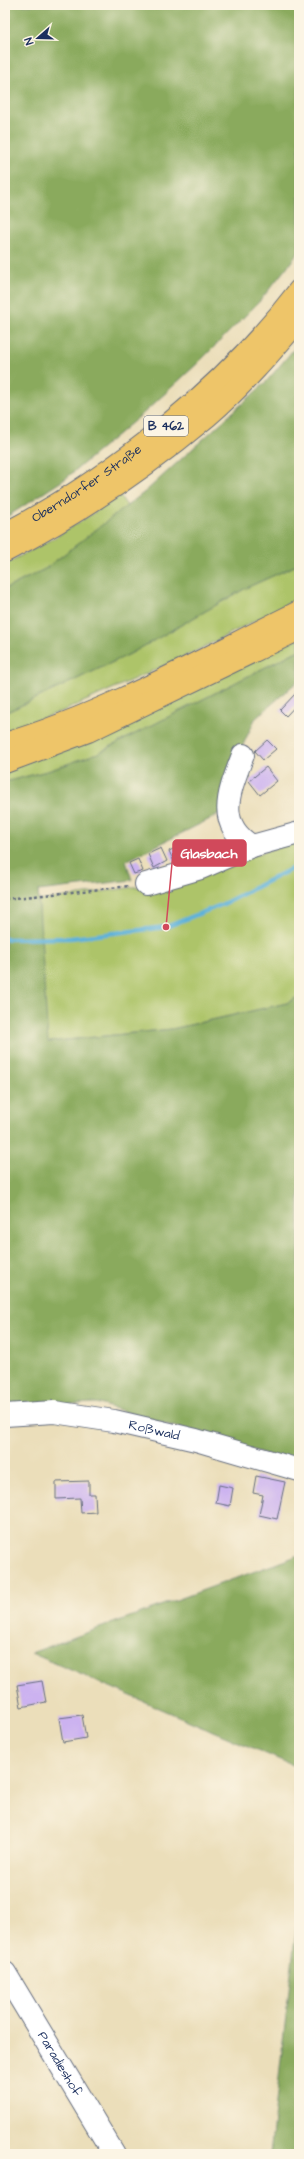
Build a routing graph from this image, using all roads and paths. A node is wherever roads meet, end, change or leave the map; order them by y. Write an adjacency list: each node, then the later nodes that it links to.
1 (299, 291): 3 (main road, Oberndorfer Straße / B 462)
2 (299, 319): 4 (main road, Oberndorfer Straße / B 462)
3 (5, 534)
4 (5, 552)
5 (299, 612): 7 (main road)
6 (299, 629): 9 (main road)
7 (5, 744)
8 (243, 755): 11 (street)
9 (5, 762)
10 (299, 833): 11 (street)
11 (252, 846): 12 (street)
12 (146, 884): 13 (path)
13 (5, 899)
14 (5, 1414): 15 (street, Roßwald)
15 (299, 1470)
16 (5, 1973): 17 (street, Paradieshof)
17 (114, 2154)

